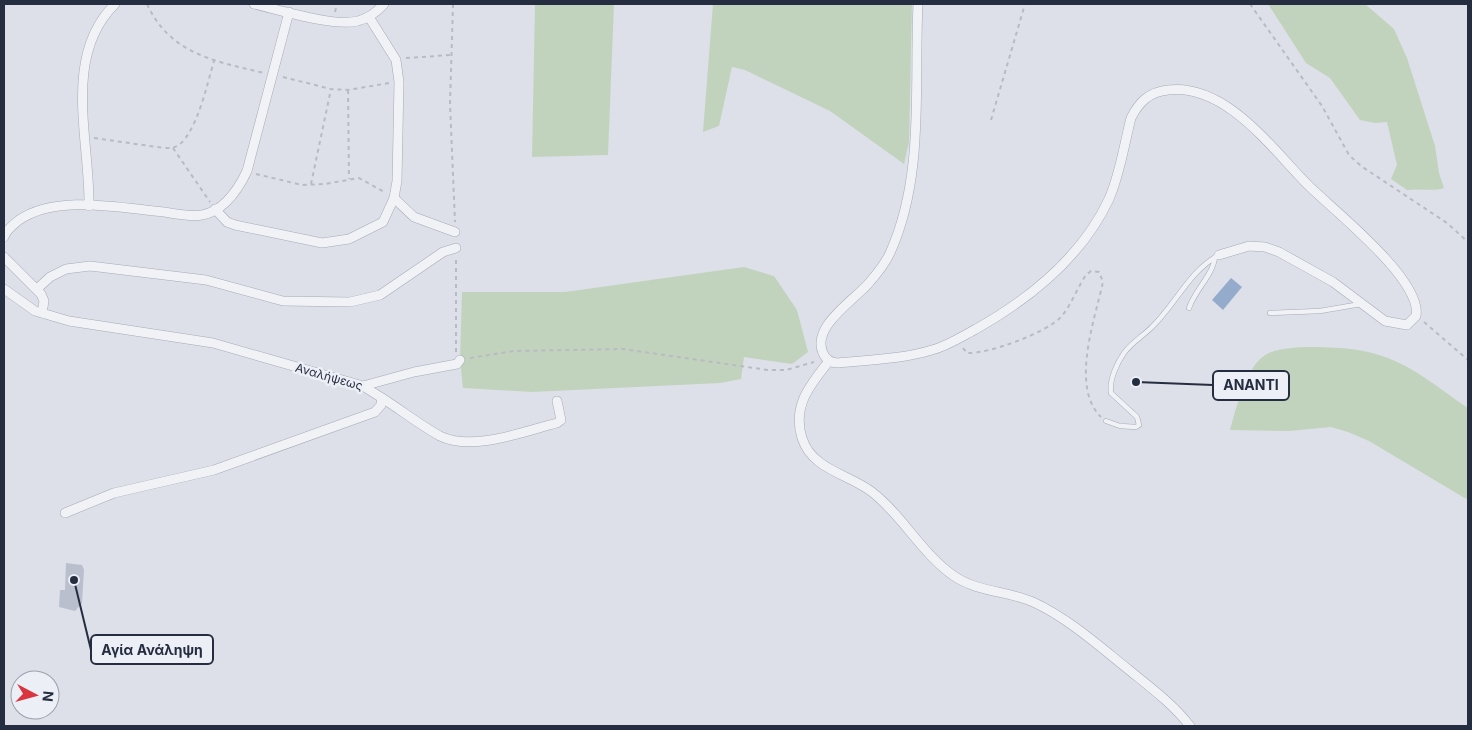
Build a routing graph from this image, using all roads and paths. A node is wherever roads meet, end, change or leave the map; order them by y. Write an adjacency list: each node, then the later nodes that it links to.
1 (115, 4): 16 (street)
2 (254, 4): 8 (street)
3 (384, 4): 9 (street)
4 (453, 4): 10 (path)
5 (918, 4): 38 (street)
6 (1025, 4): 15 (path)
7 (1250, 4): 26 (path)
8 (289, 12): 9 (street); 18 (street)
9 (369, 17): 11 (street)
10 (451, 55): 11 (path); 24 (path)
11 (396, 60): 21 (street)
12 (214, 61): 17 (path)
13 (331, 89): 20 (path)
14 (348, 90): 19 (path)
15 (991, 120)
16 (86, 138): 17 (path); 22 (street)
17 (173, 148): 23 (path)
18 (247, 172): 20 (path); 23 (street)
19 (349, 179): 20 (path); 21 (path)
20 (311, 184)
21 (394, 198): 23 (street); 24 (street)
22 (90, 206): 23 (street); 25 (street)
23 (216, 209)
24 (455, 232)
25 (4, 237)
26 (1468, 242)
27 (456, 248): 31 (street); 40 (path)
28 (1217, 256): 32 (street); 33 (lane); 44 (lane)
29 (4, 257): 31 (street)
30 (4, 289): 34 (street, Αναλήψεως)
31 (37, 289): 34 (street)
32 (1362, 304): 35 (lane); 36 (street)
33 (1188, 308)
34 (42, 313): 41 (street, Αναλήψεως)
35 (1270, 313)
36 (1416, 316): 37 (street); 39 (path)
37 (958, 339): 38 (street); 44 (path)
38 (827, 359): 40 (path); 46 (street)
39 (1468, 360)
40 (459, 362): 41 (street)
41 (363, 386): 42 (street, Αναλήψεως)
42 (382, 398): 43 (street, Αναλήψεως); 45 (street)
43 (557, 401)
44 (1106, 421)
45 (65, 513)
46 (1190, 726)

